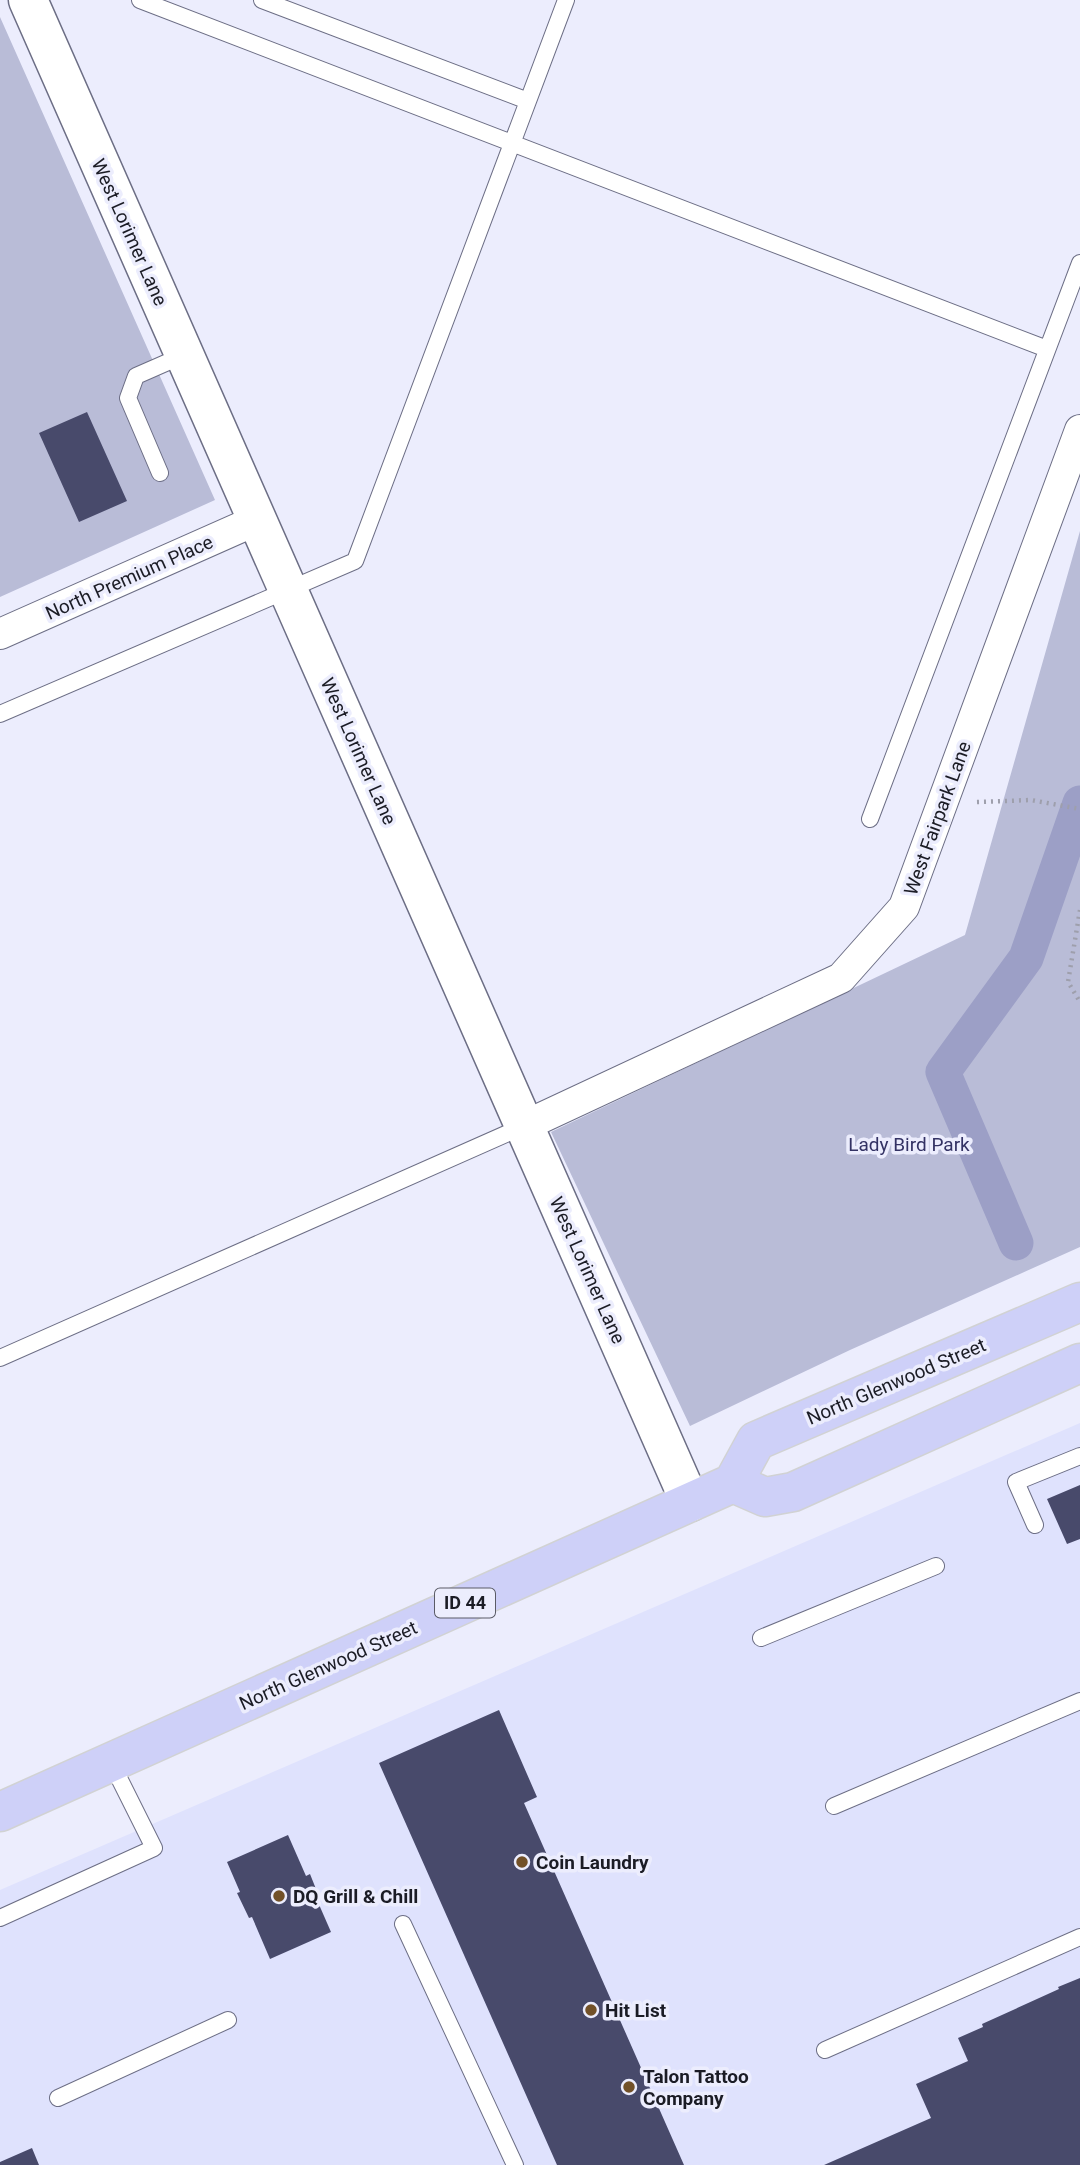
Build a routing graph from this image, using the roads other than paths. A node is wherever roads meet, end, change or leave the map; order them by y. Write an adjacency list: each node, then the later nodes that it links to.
1 (27, 0): 9 (street, West Lorimer Lane)
2 (140, 0): 6 (lane)
3 (262, 0): 5 (lane)
4 (566, 0): 5 (lane)
5 (528, 101): 6 (lane)
6 (512, 144): 8 (lane); 13 (lane)
7 (1080, 263): 8 (lane)
8 (1047, 349): 16 (lane)
9 (184, 355): 11 (lane); 12 (street, West Lorimer Lane)
10 (1080, 430): 17 (street, West Fairpark Lane)
11 (160, 473)
12 (257, 520): 13 (street, West Lorimer Lane); 14 (street, North Premium Place)
13 (288, 590): 15 (lane); 17 (street, West Lorimer Lane)
14 (0, 634)
15 (0, 714)
16 (870, 819)
17 (524, 1126): 19 (lane); 23 (street, West Lorimer Lane)
18 (1080, 1302): 22 (main road, North Glenwood Street)
19 (0, 1358)
20 (1080, 1363): 22 (main road)
21 (1080, 1456): 24 (lane)
22 (733, 1483): 23 (main road, North Glenwood Street / ID 44)
23 (690, 1502): 28 (main road, North Glenwood Street / ID 44)
24 (1035, 1525)
25 (936, 1566): 26 (lane)
26 (761, 1637)
27 (1080, 1701): 29 (lane)
28 (111, 1762): 30 (main road, North Glenwood Street / ID 44); 31 (lane)
29 (834, 1806)
30 (0, 1812)
31 (0, 1918)
32 (403, 1924): 37 (lane)
33 (1080, 1937): 35 (lane)
34 (228, 2020): 36 (lane)
35 (825, 2050)
36 (58, 2098)
37 (515, 2165)

